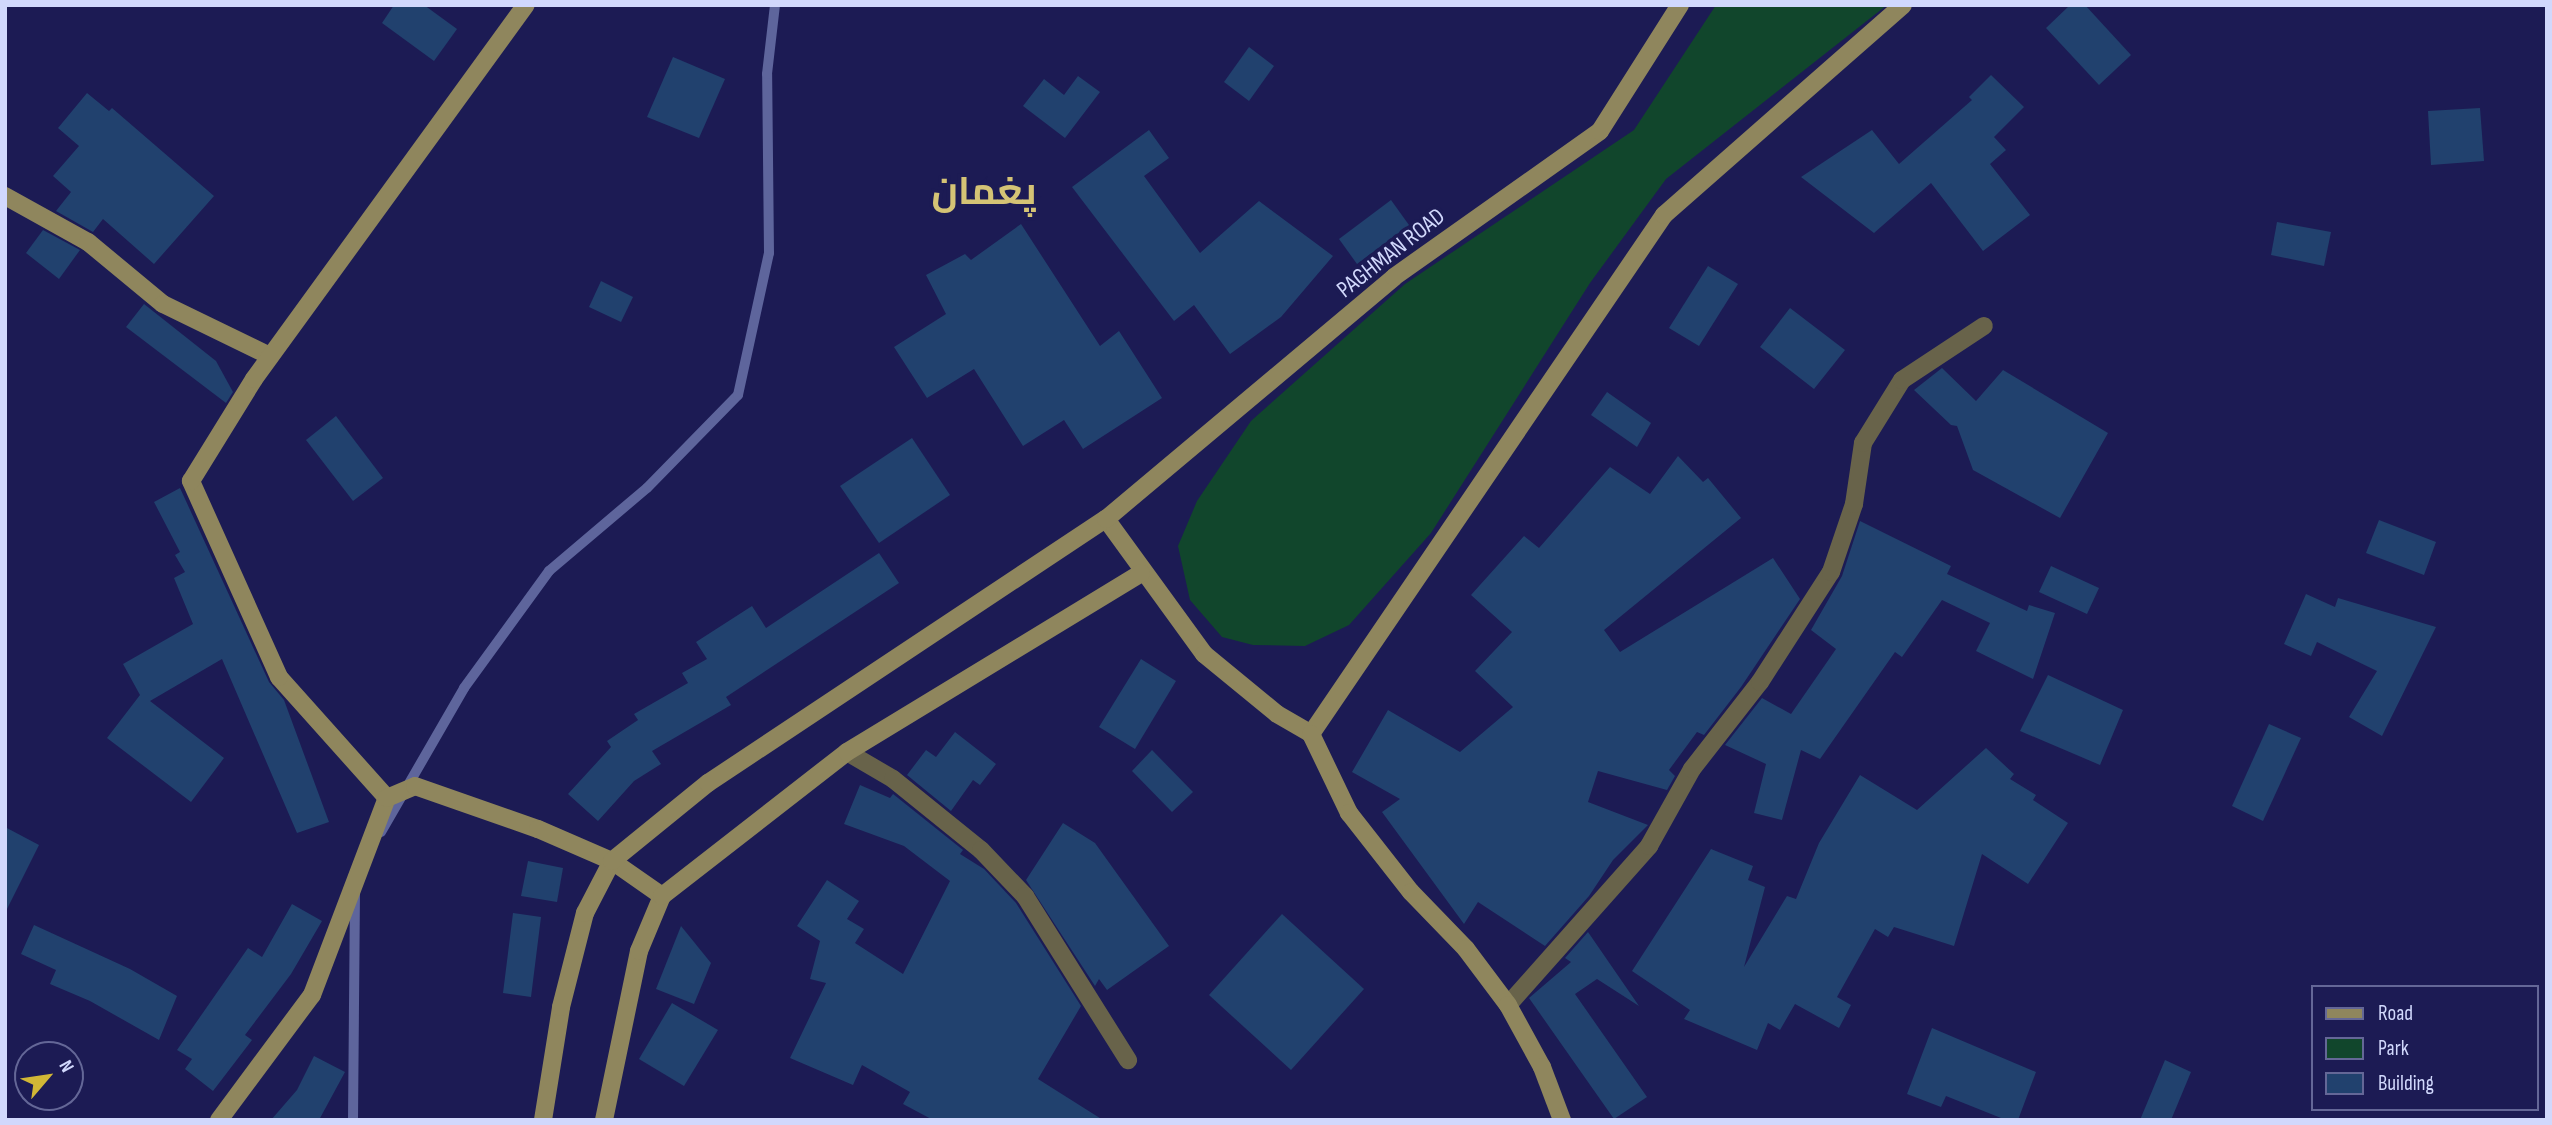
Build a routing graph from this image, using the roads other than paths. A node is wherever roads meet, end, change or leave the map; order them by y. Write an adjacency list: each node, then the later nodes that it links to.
1 (526, 5): 6 (main road)
2 (1680, 5): 7 (main road, PAGHMAN ROAD)
3 (1903, 5): 9 (main road)
4 (5, 196): 6 (main road)
5 (1984, 326): 14 (street)
6 (271, 356): 11 (main road)
7 (1107, 519): 8 (main road); 12 (main road, PAGHMAN ROAD)
8 (1142, 573): 9 (main road); 10 (main road)
9 (1311, 734): 14 (main road)
10 (847, 752): 13 (main road); 15 (street)
11 (387, 797): 12 (main road); 16 (main road)
12 (612, 861): 13 (main road); 17 (main road)
13 (662, 896): 18 (main road)
14 (1508, 1005): 19 (main road)
15 (1128, 1060)
16 (219, 1120)
17 (543, 1120)
18 (604, 1120)
19 (1562, 1120)

